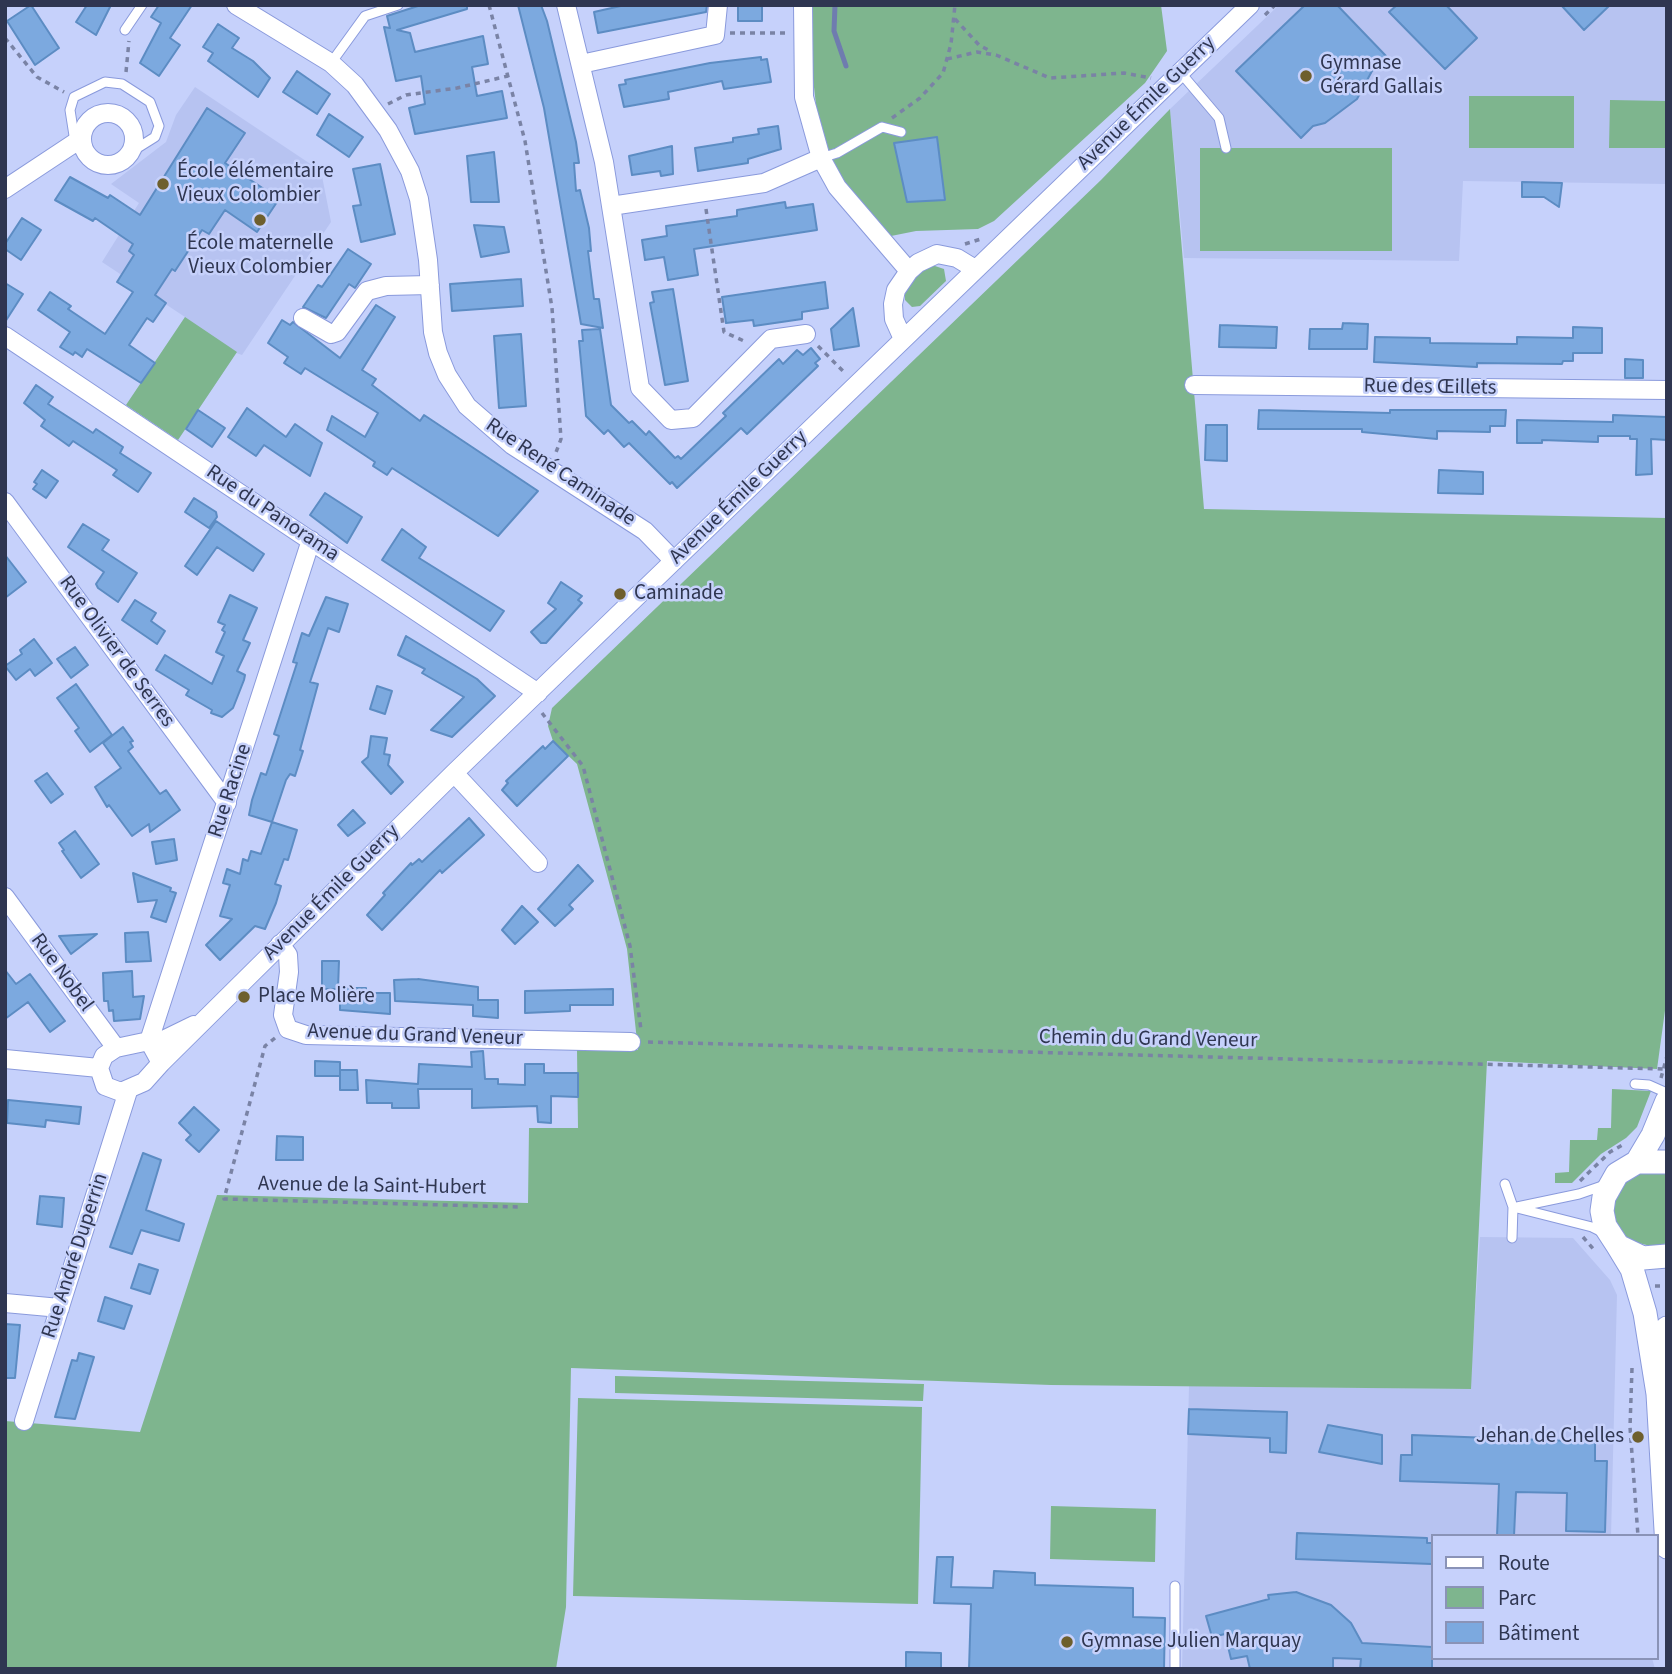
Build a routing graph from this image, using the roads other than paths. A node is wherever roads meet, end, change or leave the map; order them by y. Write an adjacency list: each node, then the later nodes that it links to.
1 (142, 5): 8 (lane)
2 (236, 5): 9 (street, Rue René Caminade)
3 (398, 5): 9 (lane)
4 (566, 5): 10 (street)
5 (718, 5): 10 (street)
6 (803, 5): 16 (street)
7 (1250, 5): 11 (street, Avenue Émile Guerry)
8 (125, 30)
9 (331, 63): 21 (street, Rue René Caminade)
10 (582, 64): 18 (street)
11 (1180, 72): 14 (lane); 19 (street, Avenue Émile Guerry)
12 (901, 132): 16 (lane)
13 (79, 140): 15 (street); 15 (street); 15 (lane); 17 (street)
14 (1226, 148)
15 (131, 152)
16 (821, 158): 18 (street); 20 (street)
17 (5, 189)
18 (611, 206): 23 (street)
19 (975, 269): 20 (street); 25 (street, Avenue Émile Guerry)
20 (909, 271): 25 (street)
21 (430, 285): 22 (street); 30 (street, Rue René Caminade)
22 (303, 318)
23 (806, 334)
24 (5, 336): 29 (street, Rue du Panorama)
25 (903, 339): 30 (street, Avenue Émile Guerry)
26 (1194, 385): 27 (street, Rue des Œillets)
27 (1667, 390)
28 (5, 502): 33 (street, Rue Olivier de Serres)
29 (311, 540): 31 (street, Rue du Panorama); 33 (street, Rue Racine)
30 (674, 561): 31 (street, Avenue Émile Guerry)
31 (538, 693): 32 (street, Avenue Émile Guerry)
32 (454, 773): 34 (street); 36 (street, Avenue Émile Guerry)
33 (227, 803): 39 (street, Rue Racine)
34 (538, 863)
35 (5, 897): 40 (street, Rue Nobel)
36 (280, 944): 37 (street, Avenue Émile Guerry); 38 (street, Avenue du Grand Veneur)
37 (201, 1022): 39 (street); 42 (street)
38 (636, 1042)
39 (151, 1043): 40 (street); 42 (street)
40 (116, 1048): 43 (street)
41 (5, 1059): 43 (street)
42 (161, 1063): 45 (street)
43 (99, 1068): 45 (street)
44 (1635, 1084): 47 (lane)
45 (128, 1091): 57 (street, Rue André Duperrin)
46 (1667, 1093): 47 (lane)
47 (1662, 1095): 48 (street)
48 (1633, 1151): 49 (street); 50 (street)
49 (1667, 1162)
50 (1610, 1183): 52 (lane); 54 (street)
51 (1505, 1184): 52 (lane)
52 (1513, 1207): 53 (lane); 54 (lane)
53 (1513, 1237)
54 (1609, 1246): 55 (street); 59 (street)
55 (1667, 1256)
56 (5, 1303): 57 (street)
57 (60, 1308): 60 (street, Rue André Duperrin)
58 (1667, 1328): 59 (street)
59 (1658, 1394): 61 (street)
60 (24, 1421)
61 (1667, 1547)
62 (1175, 1586): 63 (lane)
63 (1175, 1669)

